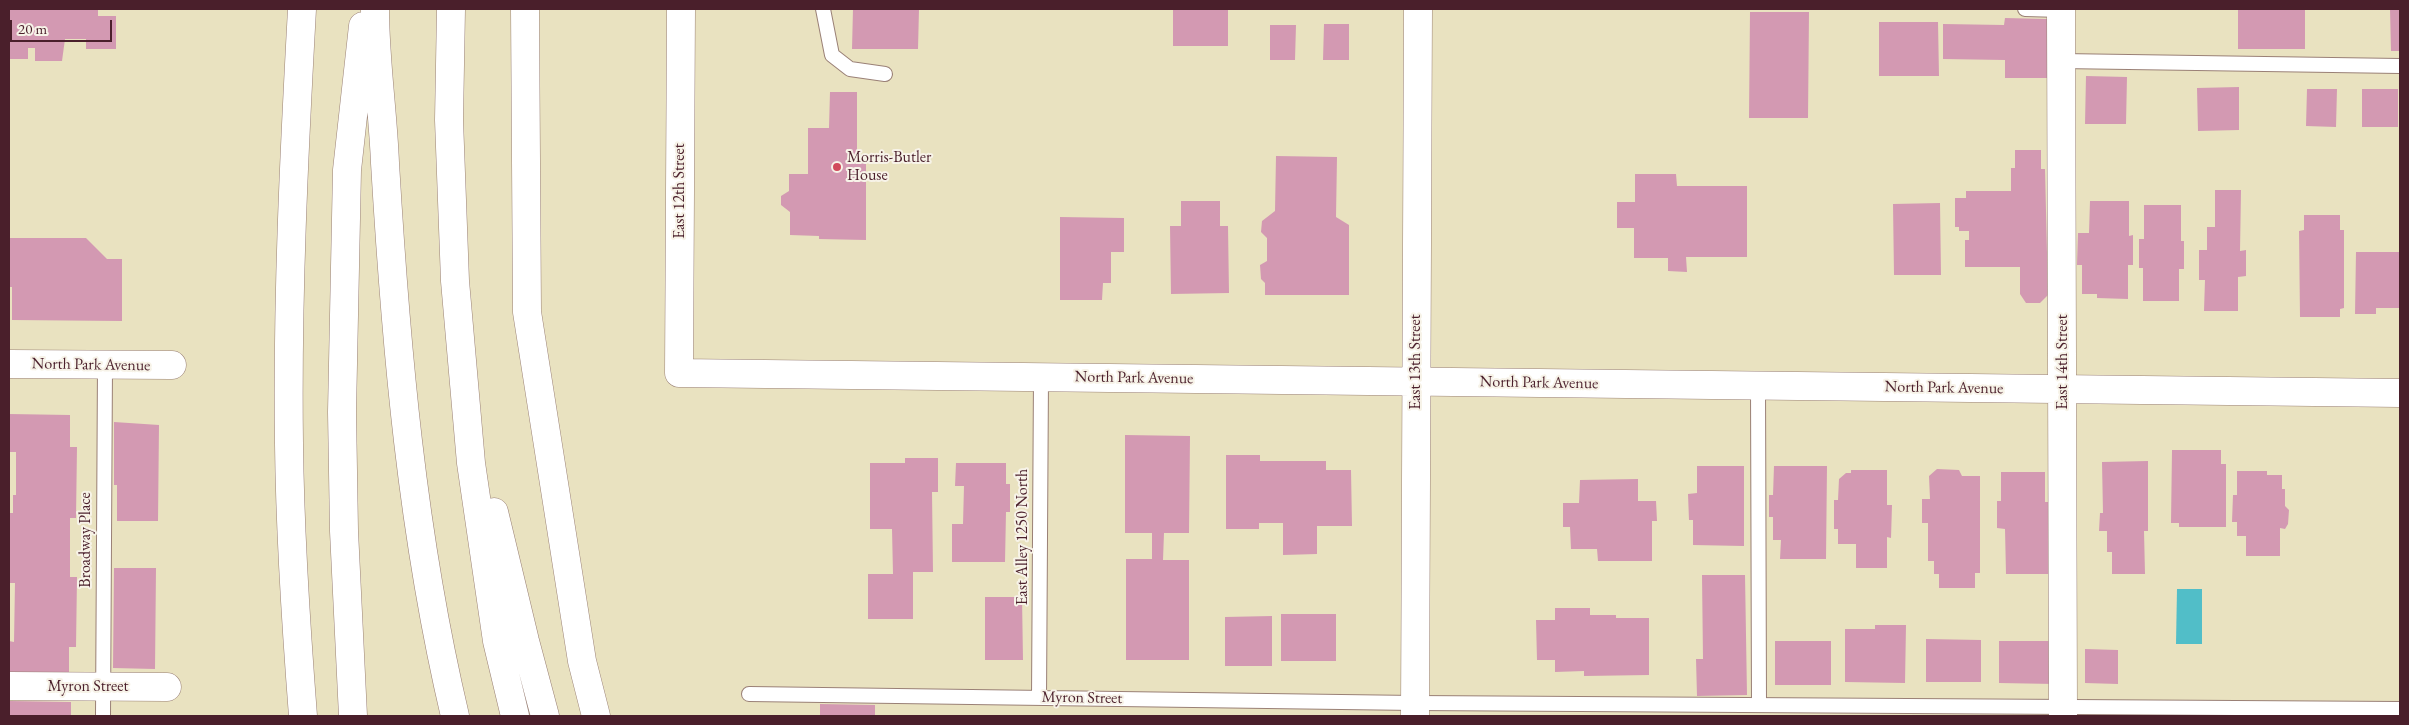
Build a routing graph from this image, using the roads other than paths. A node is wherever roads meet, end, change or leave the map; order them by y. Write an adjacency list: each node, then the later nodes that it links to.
1 (302, 9): 34 (main road)
2 (365, 9): 35 (main road)
3 (375, 9): 36 (main road)
4 (451, 9): 14 (main road)
5 (525, 9): 39 (main road)
6 (681, 9): 18 (main road, East 12th Street)
7 (823, 9): 13 (lane)
8 (1418, 9): 20 (main road, East 13th Street)
9 (2025, 9): 10 (lane)
10 (2061, 9): 11 (main road, East 14th Street)
11 (2062, 62): 12 (lane); 22 (main road, East 14th Street)
12 (2400, 66)
13 (885, 74)
14 (455, 281): 37 (main road); 38 (main road)
15 (9, 364): 16 (main road, North Park Avenue)
16 (105, 365): 17 (main road, North Park Avenue); 25 (lane, Broadway Place)
17 (172, 366)
18 (679, 372): 19 (main road, North Park Avenue)
19 (1040, 377): 20 (main road, North Park Avenue); 28 (lane, East Alley 1250 North)
20 (1416, 381): 21 (main road, North Park Avenue); 30 (main road, East 13th Street)
21 (1758, 385): 22 (main road, North Park Avenue); 29 (lane)
22 (2063, 389): 23 (main road, North Park Avenue); 32 (main road, East 14th Street)
23 (2400, 393)
24 (9, 686): 25 (main road, Myron Street)
25 (103, 687): 26 (main road, Myron Street); 33 (lane, Broadway Place)
26 (167, 687)
27 (749, 694): 28 (lane, Myron Street)
28 (1040, 698): 30 (lane, Myron Street)
29 (1760, 705): 30 (lane, Myron Street); 32 (lane, Myron Street)
30 (1414, 709)
31 (2400, 709): 32 (lane, Myron Street)
32 (2063, 712)
33 (103, 716)
34 (303, 716)
35 (353, 716)
36 (455, 716)
37 (515, 716)
38 (545, 716)
39 (596, 716)

